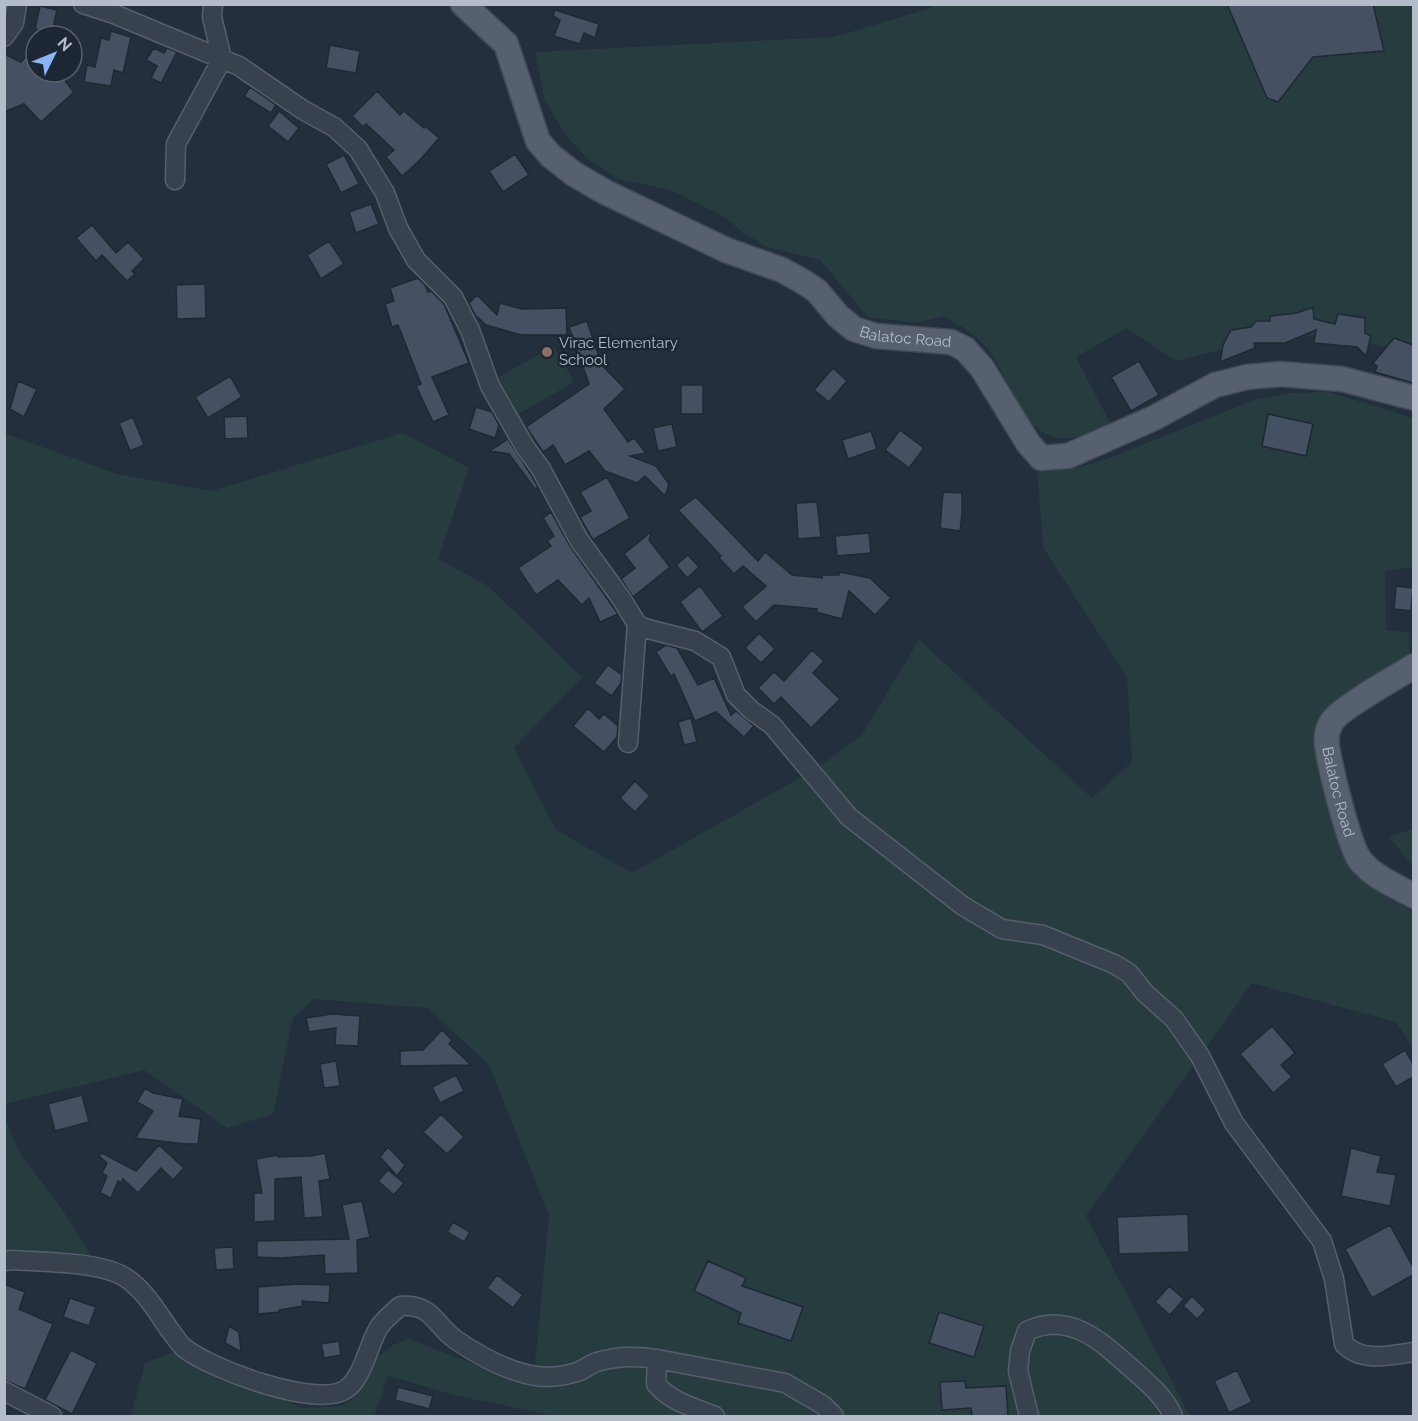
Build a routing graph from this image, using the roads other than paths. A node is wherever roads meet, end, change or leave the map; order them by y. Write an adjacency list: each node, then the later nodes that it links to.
1 (17, 4): 5 (street)
2 (83, 4): 6 (street)
3 (213, 4): 6 (street)
4 (463, 4): 8 (main road, Balatoc Road)
5 (4, 37)
6 (222, 59): 7 (street); 9 (street)
7 (175, 180)
8 (1413, 398)
9 (637, 624): 11 (street); 14 (street)
10 (1413, 666): 12 (main road, Balatoc Road)
11 (628, 743)
12 (1413, 896)
13 (4, 1261): 15 (street)
14 (1413, 1353)
15 (657, 1359): 18 (street); 19 (street)
16 (4, 1391): 17 (street)
17 (52, 1416)
18 (715, 1416)
19 (834, 1416)
20 (1029, 1416): 21 (street)
21 (1173, 1416)

